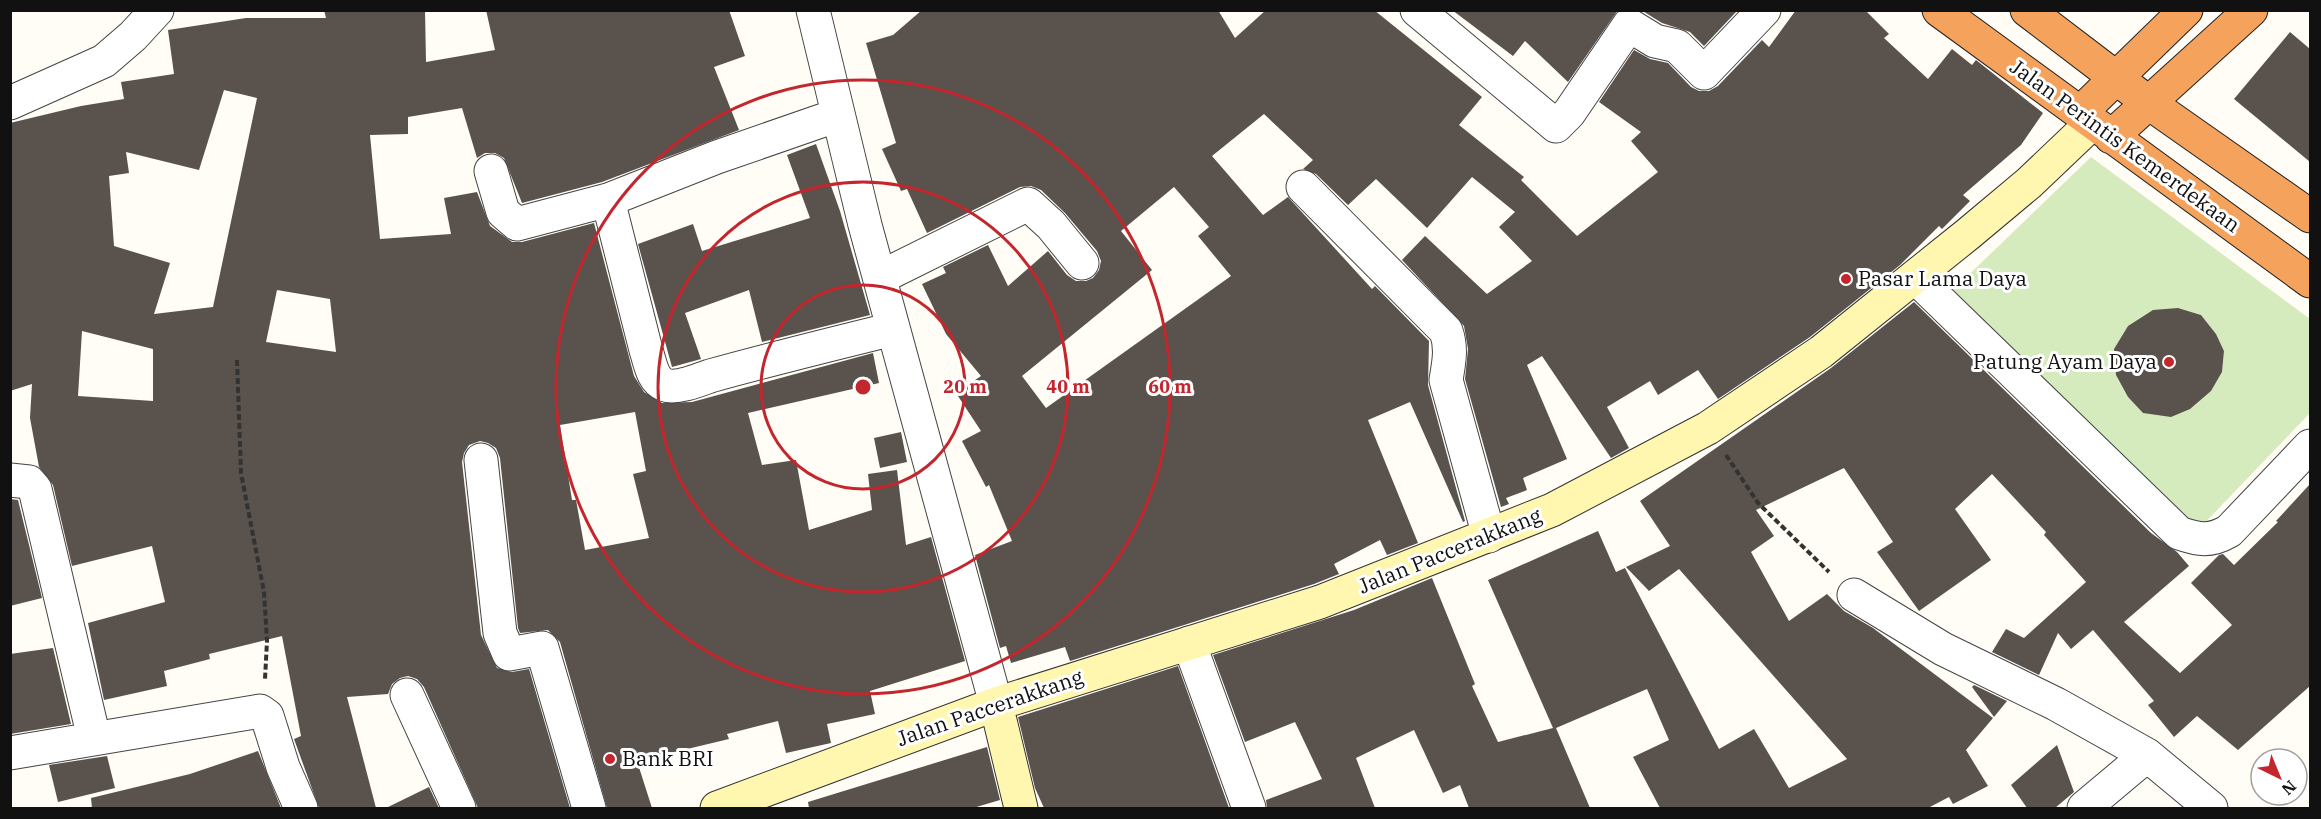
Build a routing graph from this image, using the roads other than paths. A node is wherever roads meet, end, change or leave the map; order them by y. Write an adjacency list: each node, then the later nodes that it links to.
1 (157, 10): 10 (street)
2 (813, 10): 12 (street)
3 (1417, 10): 4 (street)
4 (1764, 10)
5 (1939, 10): 13 (highway, Jalan Perintis Kemerdekaan)
6 (2026, 10): 9 (highway)
7 (2186, 10): 9 (highway)
8 (2251, 10): 11 (highway)
9 (2116, 77): 11 (highway); 13 (highway)
10 (10, 102)
11 (2149, 103): 13 (highway); 17 (highway)
12 (838, 115): 16 (street); 19 (street)
13 (2094, 124): 20 (main road, Jalan Paccerakkang); 21 (highway, Jalan Perintis Kemerdekaan)
14 (490, 171): 16 (street)
15 (1303, 187): 26 (street)
16 (608, 200): 22 (street)
17 (2310, 216)
18 (1082, 263): 19 (street)
19 (881, 277): 22 (street)
20 (1915, 277): 23 (street); 26 (main road, Jalan Paccerakkang)
21 (2310, 281)
22 (893, 329): 30 (street)
23 (2310, 446)
24 (481, 460): 36 (street)
25 (10, 480): 31 (street)
26 (1489, 536): 28 (main road, Jalan Paccerakkang)
27 (1854, 595): 33 (street)
28 (1189, 643): 30 (main road, Jalan Paccerakkang); 39 (street)
29 (407, 695): 35 (street)
30 (996, 704): 37 (main road, Jalan Paccerakkang); 38 (main road)
31 (94, 738): 32 (street); 34 (street)
32 (10, 753)
33 (2147, 755): 40 (street); 41 (street)
34 (301, 808)
35 (459, 808)
36 (589, 808)
37 (717, 808)
38 (1022, 808)
39 (1249, 808)
40 (2084, 808)
41 (2211, 808)

